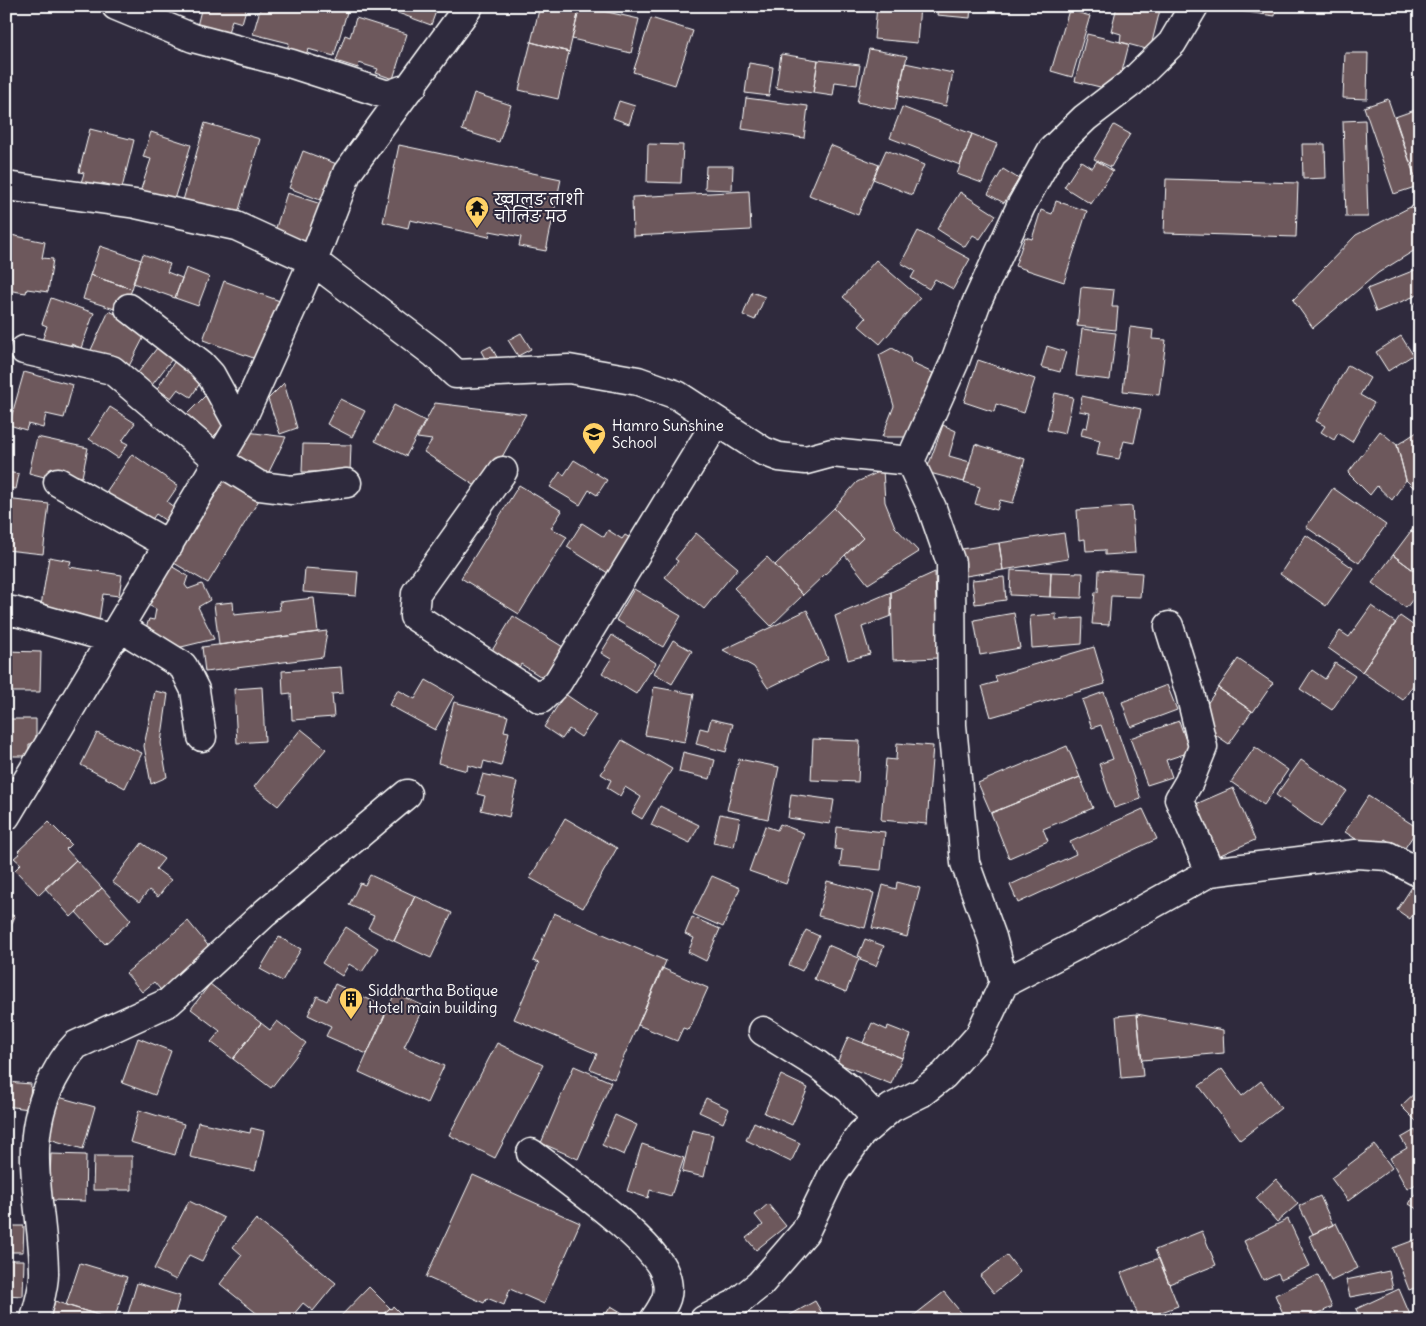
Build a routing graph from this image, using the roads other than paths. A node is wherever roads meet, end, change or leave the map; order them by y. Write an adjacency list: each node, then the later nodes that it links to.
1 (116, 6): 4 (street)
2 (469, 6): 4 (street)
3 (1194, 6): 11 (street)
4 (413, 86): 6 (street)
5 (6, 186): 6 (street)
6 (313, 262): 9 (street); 10 (street)
7 (129, 308): 10 (street)
8 (24, 350): 12 (street)
9 (717, 421): 11 (street); 13 (street)
10 (238, 426): 12 (street)
11 (910, 461): 25 (street)
12 (219, 462): 15 (street); 16 (street)
13 (503, 471)
14 (58, 482): 16 (street)
15 (347, 483)
16 (169, 545): 19 (street)
17 (6, 613): 19 (street)
18 (1168, 626): 23 (street)
19 (116, 633): 20 (street); 22 (street)
20 (202, 737)
21 (407, 794): 29 (street)
22 (6, 816)
23 (1210, 872): 24 (street); 25 (street)
24 (1420, 873)
25 (1004, 983): 27 (street)
26 (764, 1031): 27 (street)
27 (877, 1119): 31 (street)
28 (531, 1154): 30 (street)
29 (35, 1320)
30 (654, 1320)
31 (704, 1320)

